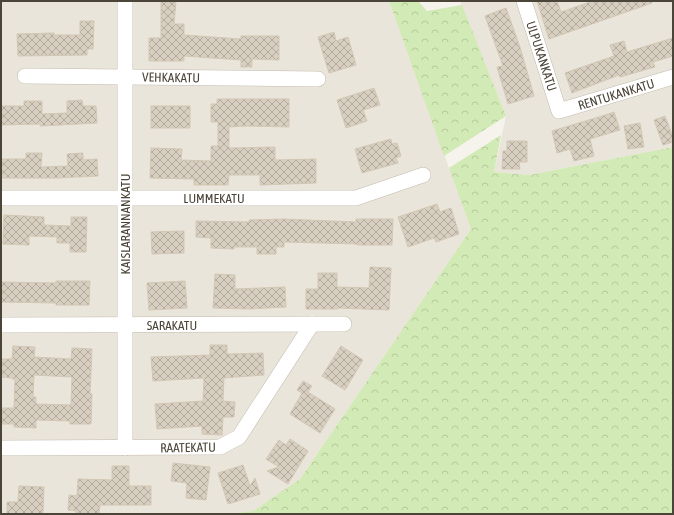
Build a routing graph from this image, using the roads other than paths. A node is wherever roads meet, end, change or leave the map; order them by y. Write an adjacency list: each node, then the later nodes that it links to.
1 (125, 1): 4 (street, KAISLARANNANKATU)
2 (524, 1): 7 (street, ULPUKANKATU)
3 (25, 76): 4 (street, VEHKAKATU)
4 (125, 76): 6 (street, VEHKAKATU); 10 (street, KAISLARANNANKATU)
5 (673, 77): 7 (street, RENTUKANKATU)
6 (318, 79)
7 (559, 111)
8 (423, 175): 10 (street, LUMMEKATU)
9 (1, 198): 10 (street, LUMMEKATU)
10 (125, 198): 14 (street, KAISLARANNANKATU)
11 (312, 324): 12 (street, SARAKATU); 14 (street, SARAKATU); 16 (street, RAATEKATU)
12 (344, 324)
13 (1, 325): 14 (street, SARAKATU)
14 (125, 325): 16 (street, KAISLARANNANKATU)
15 (1, 448): 16 (street, RAATEKATU)
16 (125, 448)

